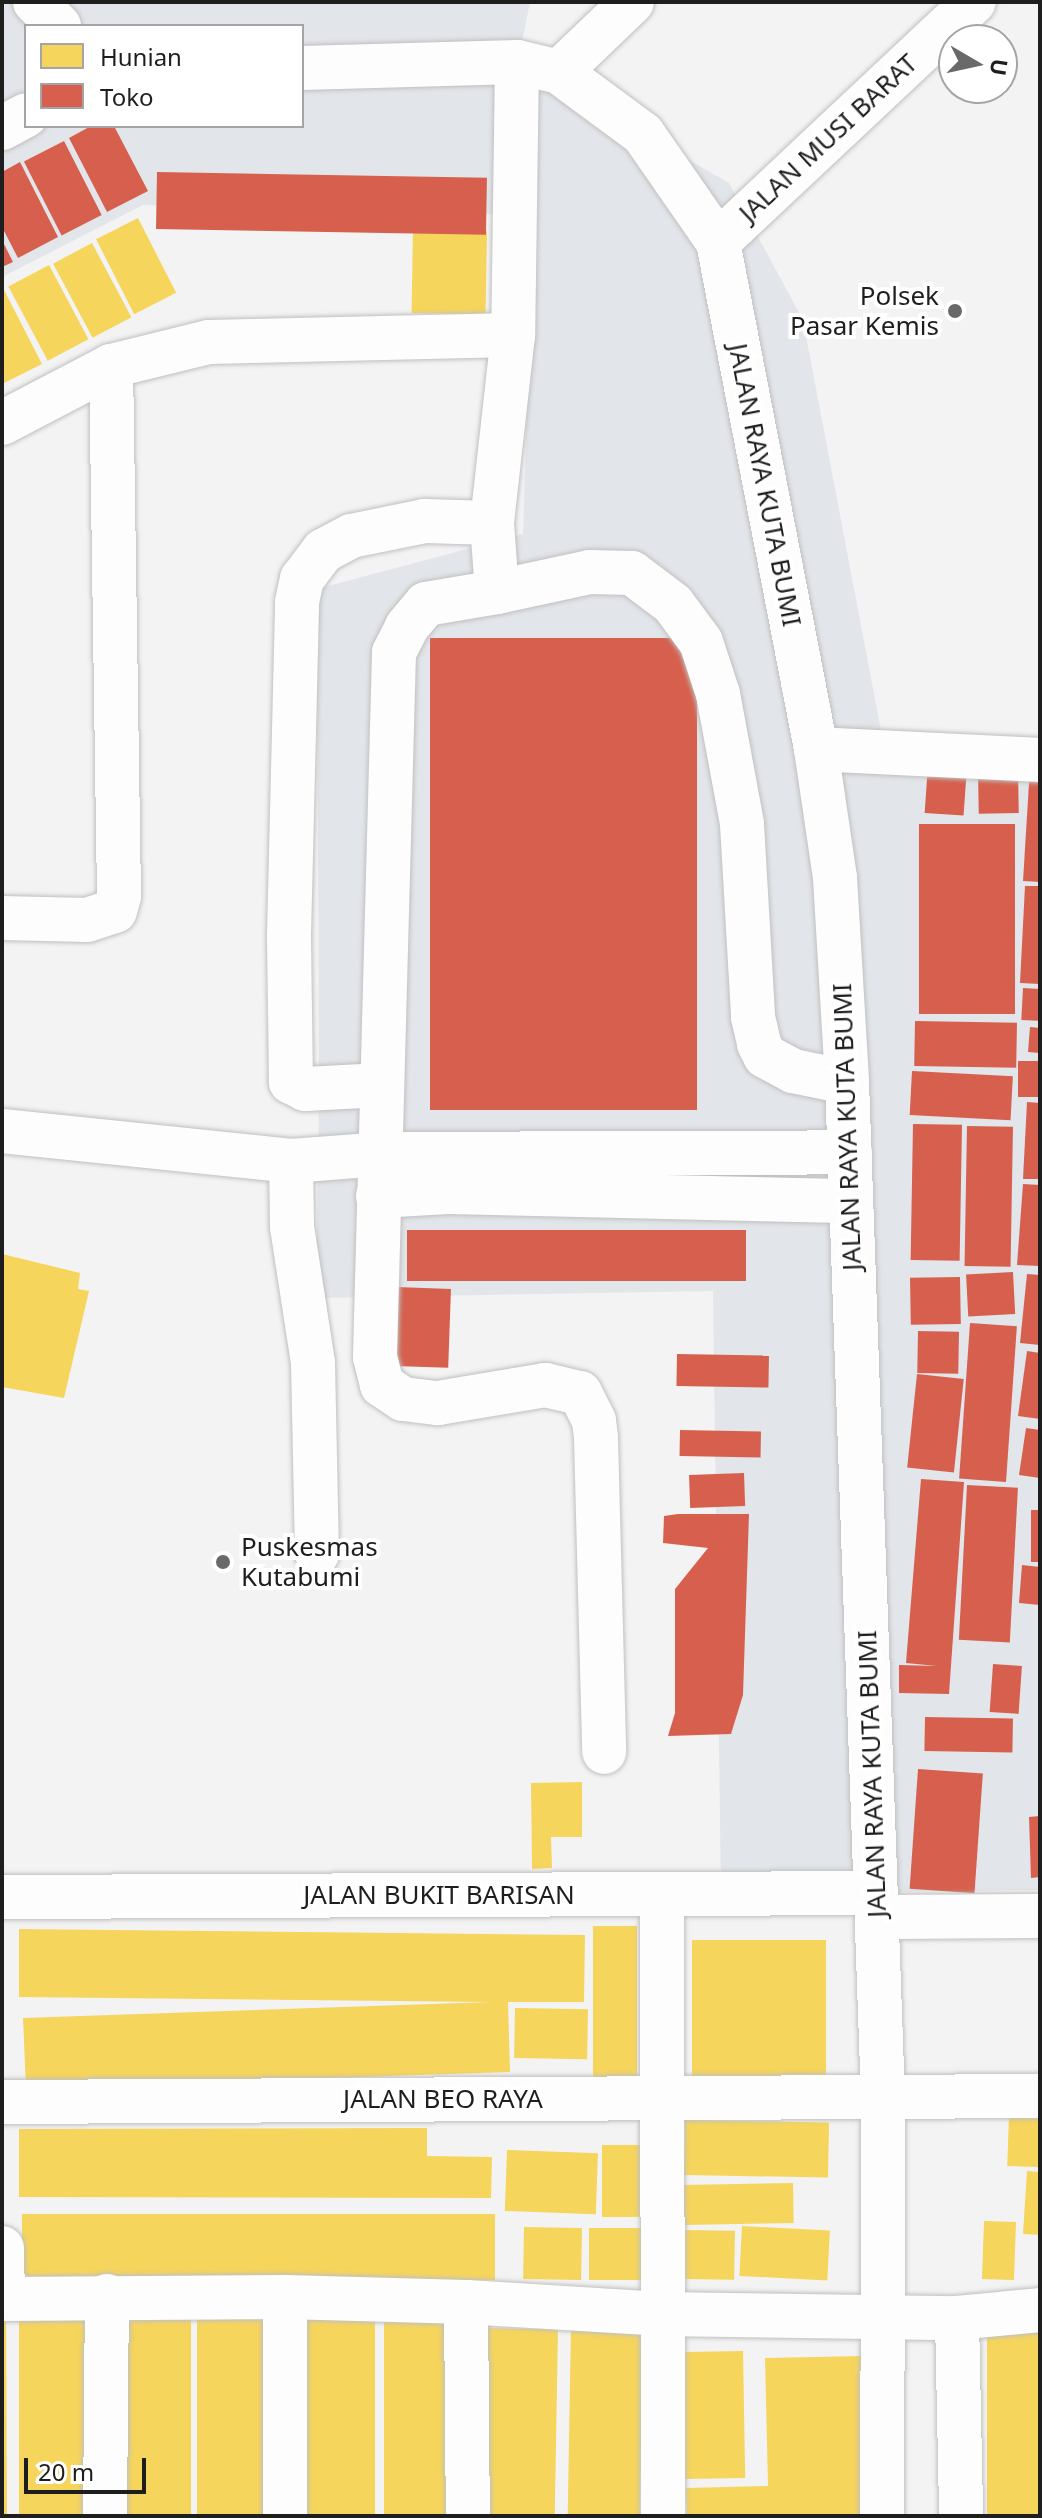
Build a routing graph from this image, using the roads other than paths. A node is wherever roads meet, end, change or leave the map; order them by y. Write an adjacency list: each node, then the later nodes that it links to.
1 (35, 2): 4 (street)
2 (632, 2): 7 (street)
3 (974, 2): 10 (street, JALAN MUSI BARAT)
4 (57, 24)
5 (517, 62): 6 (street, JALAN RAYA KUTA BUMI); 7 (street, JALAN RAYA KUTA BUMI); 11 (street)
6 (304, 68)
7 (559, 72): 10 (street, JALAN RAYA KUTA BUMI)
8 (24, 116): 9 (street)
9 (2, 128)
10 (718, 242): 16 (street, JALAN RAYA KUTA BUMI)
11 (513, 335): 12 (street); 14 (street)
12 (111, 366): 13 (street); 18 (street)
13 (2, 423)
14 (492, 523): 15 (street); 20 (street)
15 (497, 592): 19 (street); 20 (street)
16 (816, 749): 17 (street); 19 (street, JALAN RAYA KUTA BUMI)
17 (1040, 760)
18 (2, 918)
19 (847, 1082): 22 (street, JALAN RAYA KUTA BUMI)
20 (382, 1085): 24 (street)
21 (2, 1131): 23 (street)
22 (850, 1152): 24 (street); 25 (street, JALAN RAYA KUTA BUMI)
23 (291, 1161): 24 (street); 26 (street)
24 (380, 1175): 25 (street); 27 (street)
25 (851, 1201): 30 (street, JALAN RAYA KUTA BUMI)
26 (317, 1554)
27 (604, 1752)
28 (662, 1894): 29 (street, JALAN BUKIT BARISAN); 30 (street, JALAN BUKIT BARISAN); 34 (street)
29 (2, 1897)
30 (876, 1905): 31 (street, JALAN BUKIT BARISAN); 32 (street, JALAN RAYA KUTA BUMI)
31 (1040, 1916)
32 (883, 2096): 33 (street, JALAN BEO RAYA); 34 (street, JALAN BEO RAYA); 43 (street, JALAN RAYA KUTA BUMI)
33 (1040, 2096)
34 (663, 2098): 35 (street, JALAN BEO RAYA); 42 (street)
35 (2, 2102)
36 (2, 2248): 39 (street)
37 (107, 2296): 38 (street); 39 (street); 45 (street)
38 (285, 2297): 40 (street); 46 (street)
39 (2, 2299)
40 (466, 2302): 42 (street); 47 (street)
41 (1040, 2310): 44 (street)
42 (661, 2314): 43 (street); 48 (street)
43 (882, 2316): 44 (street); 49 (street, JALAN RAYA KUTA BUMI)
44 (957, 2318): 50 (street)
45 (105, 2516)
46 (285, 2516)
47 (468, 2516)
48 (663, 2516)
49 (882, 2516)
50 (961, 2516)

